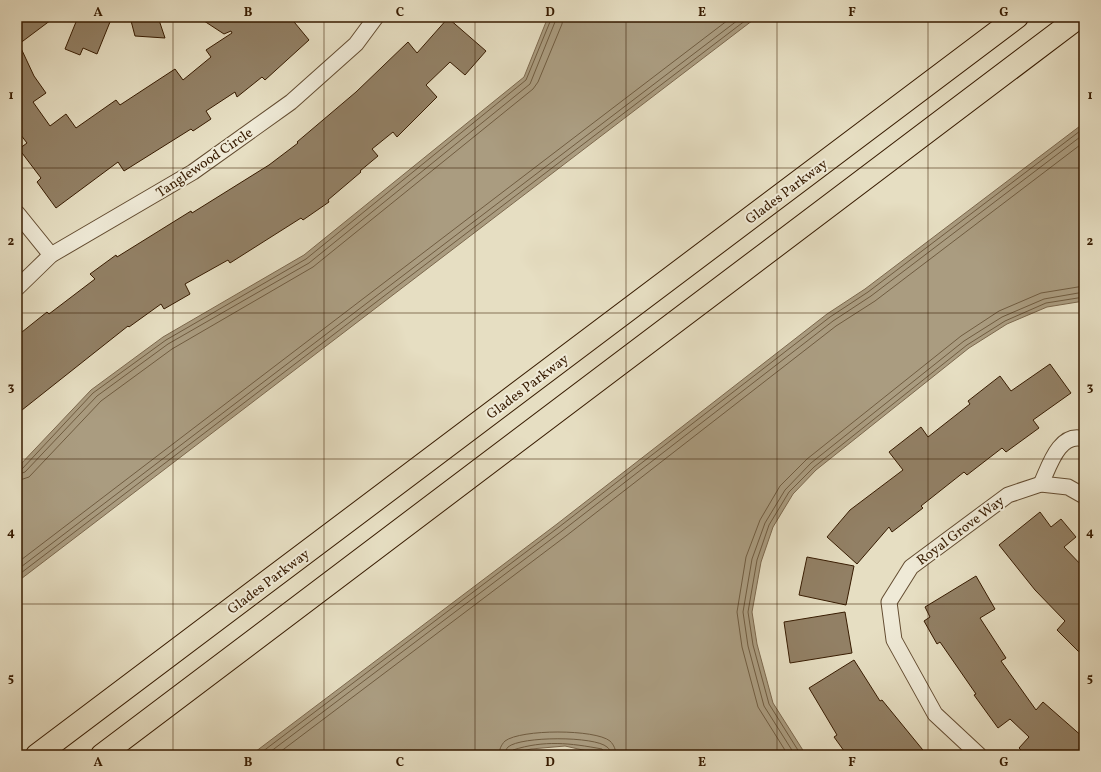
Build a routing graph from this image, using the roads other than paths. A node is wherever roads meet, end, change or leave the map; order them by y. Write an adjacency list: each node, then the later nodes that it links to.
1 (376, 17): 5 (street, Tanglewood Circle)
2 (1017, 17): 10 (main road, Glades Parkway)
3 (1079, 17): 11 (main road)
4 (17, 213): 5 (street)
5 (51, 256): 6 (street, Tanglewood Circle)
6 (17, 288)
7 (1084, 439): 8 (street)
8 (1041, 484): 9 (street, Royal Grove Way); 12 (street, Royal Grove Way)
9 (1084, 496)
10 (37, 755)
11 (102, 755)
12 (979, 755)

